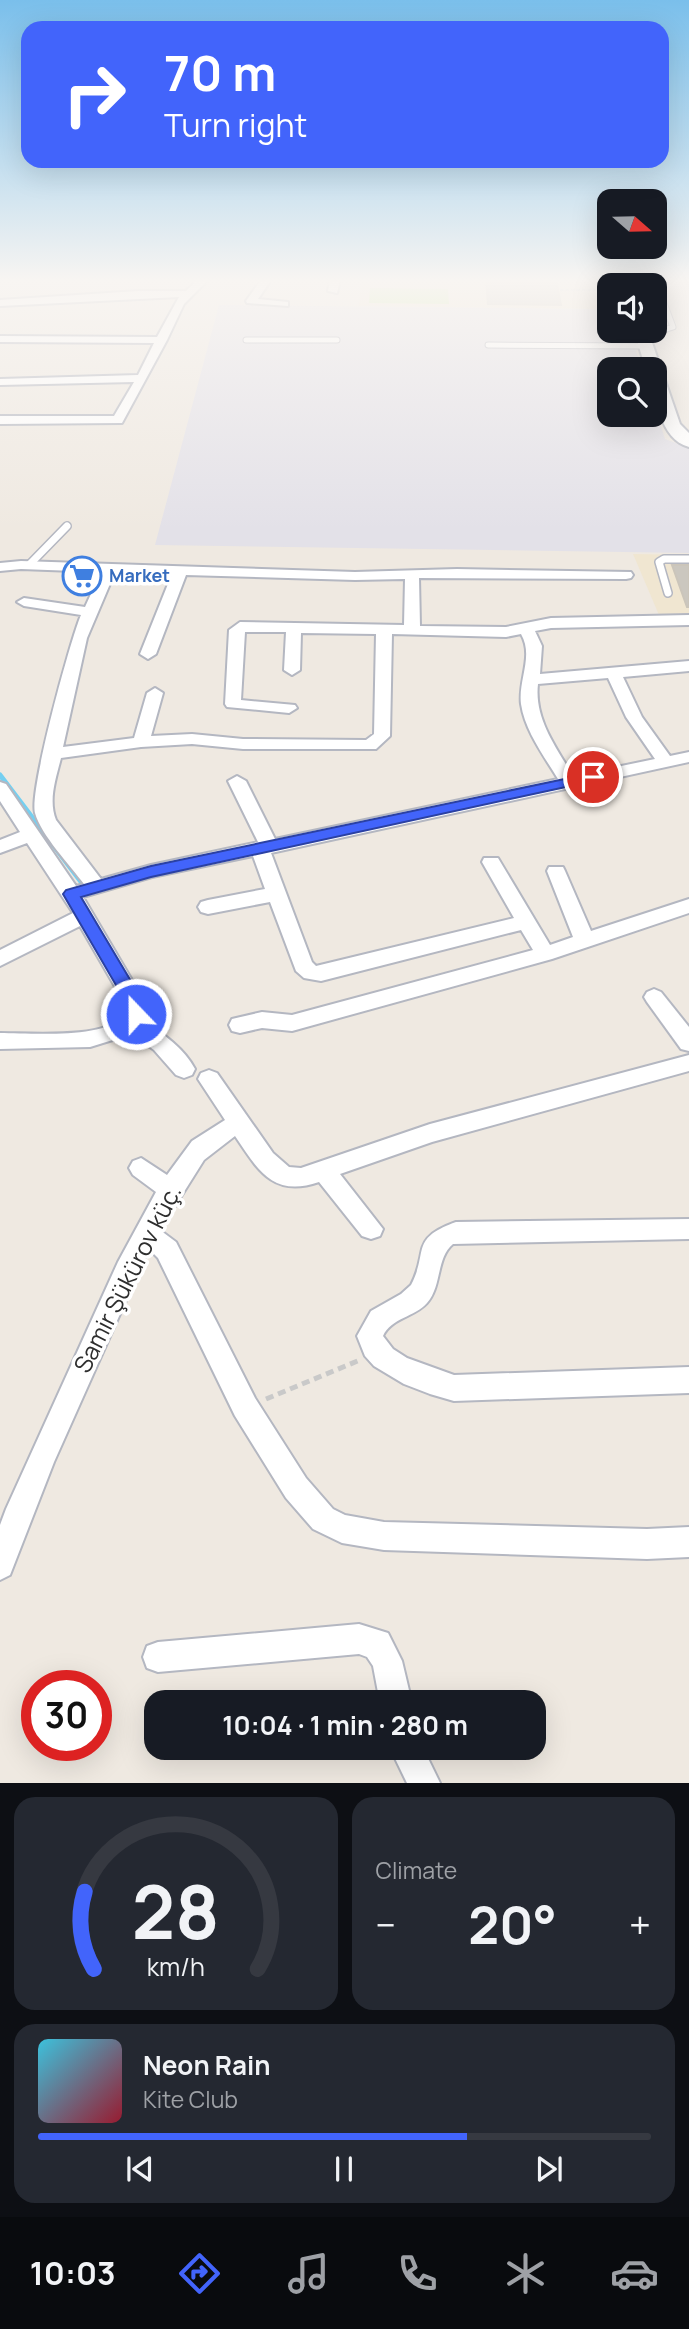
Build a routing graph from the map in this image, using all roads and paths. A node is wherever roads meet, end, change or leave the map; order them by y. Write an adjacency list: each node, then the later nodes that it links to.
1 (150, 363): 2 (street)
2 (142, 378): 3 (street); 5 (street)
3 (0, 382)
4 (667, 409): 6 (street)
5 (0, 420)
6 (689, 442)
7 (67, 526): 9 (lane)
8 (689, 559): 15 (lane)
9 (29, 565): 10 (street); 11 (street)
10 (0, 567)
11 (109, 569): 12 (street); 17 (street)
12 (180, 570): 13 (street); 23 (street)
13 (412, 574): 14 (street); 22 (street)
14 (626, 575)
15 (668, 593)
16 (24, 602): 17 (street)
17 (90, 612): 31 (street)
18 (689, 620): 20 (street)
19 (294, 627): 21 (street); 25 (street); 29 (street)
20 (526, 629): 22 (street); 27 (street)
21 (384, 630): 22 (street); 30 (street)
22 (412, 630)
23 (148, 654)
24 (689, 666): 26 (street)
25 (292, 670)
26 (614, 674): 27 (street); 33 (street)
27 (529, 680): 35 (street)
28 (155, 693): 30 (street)
29 (289, 708)
30 (141, 742): 31 (street)
31 (52, 754): 42 (street)
32 (689, 757): 33 (street)
33 (666, 762): 35 (street)
34 (237, 780): 39 (street)
35 (568, 782): 39 (street)
36 (0, 788): 37 (street)
37 (31, 834): 38 (street); 43 (street)
38 (0, 847)
39 (265, 848): 42 (street); 44 (street)
40 (491, 862): 48 (street)
41 (556, 871): 49 (street)
42 (95, 885): 43 (street)
43 (71, 894): 47 (street)
44 (275, 894): 46 (street); 48 (street)
45 (689, 906): 49 (street)
46 (208, 907)
47 (83, 916): 51 (street); 53 (street)
48 (524, 922): 50 (street)
49 (585, 941): 50 (street)
50 (545, 954): 54 (street)
51 (0, 959)
52 (654, 997): 56 (street)
53 (132, 1023): 55 (street); 58 (street)
54 (240, 1025)
55 (0, 1041)
56 (689, 1043)
57 (689, 1063): 62 (street)
58 (184, 1069)
59 (209, 1079): 60 (street)
60 (239, 1123): 62 (street); 63 (street, Samir Şükürov küç.)
61 (141, 1168): 63 (street)
62 (323, 1170): 64 (street)
63 (170, 1190): 66 (street, Samir Şükürov küç.)
64 (371, 1229)
65 (689, 1229): 67 (street)
66 (145, 1234): 69 (street); 71 (street, Samir Şükürov küç.)
67 (378, 1353): 68 (street); 69 (path)
68 (689, 1380)
69 (245, 1407): 70 (street)
70 (687, 1545)
71 (0, 1565)
72 (158, 1657): 73 (street)
73 (393, 1690)
74 (412, 1760): 75 (street)
75 (424, 1783)

